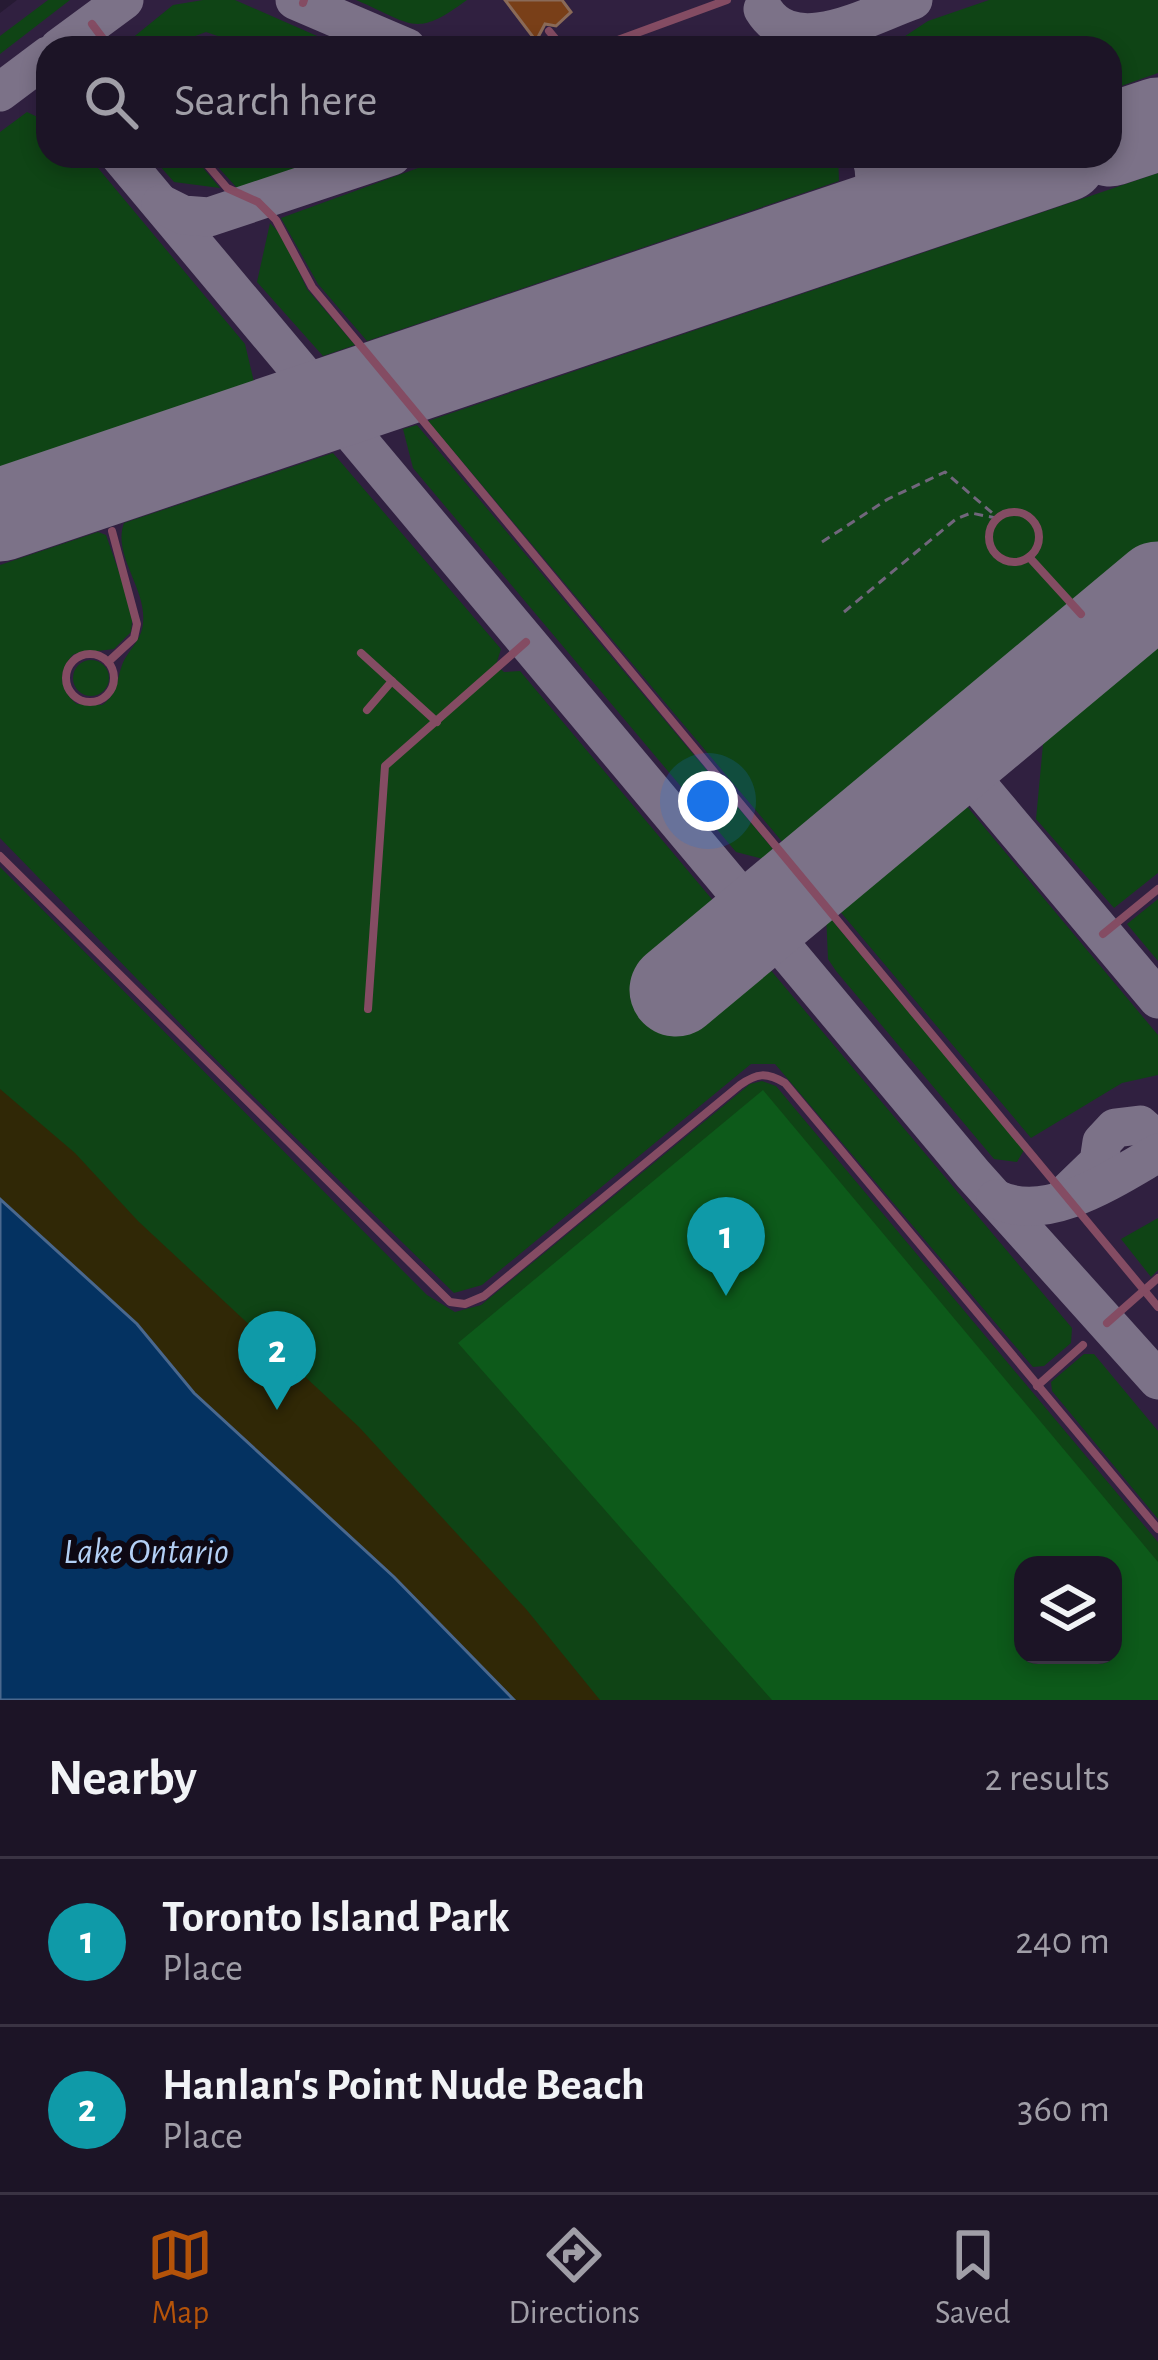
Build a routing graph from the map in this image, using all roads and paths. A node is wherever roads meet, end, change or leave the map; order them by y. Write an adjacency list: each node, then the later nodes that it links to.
1 (727, 0): 6 (lane)
2 (92, 24): 4 (lane)
3 (549, 31): 5 (lane)
4 (101, 36)
5 (553, 36)
6 (629, 36)
7 (210, 168): 25 (lane)
8 (998, 518): 10 (path); 11 (lane); 11 (lane); 12 (path)
9 (112, 531): 16 (lane)
10 (822, 542)
11 (1029, 556): 13 (lane)
12 (844, 612)
13 (1081, 614)
14 (526, 642): 19 (lane)
15 (362, 653): 17 (lane)
16 (108, 662): 16 (lane)
17 (392, 681): 18 (lane); 19 (lane)
18 (367, 710)
19 (437, 722): 23 (lane)
20 (0, 856): 29 (lane)
21 (1158, 889): 22 (lane)
22 (1103, 934)
23 (368, 1009)
24 (1158, 1279): 25 (lane)
25 (1144, 1291): 26 (lane); 27 (lane)
26 (1158, 1307)
27 (1107, 1323)
28 (1083, 1345): 29 (lane)
29 (1037, 1386): 30 (lane)
30 (1158, 1529)

